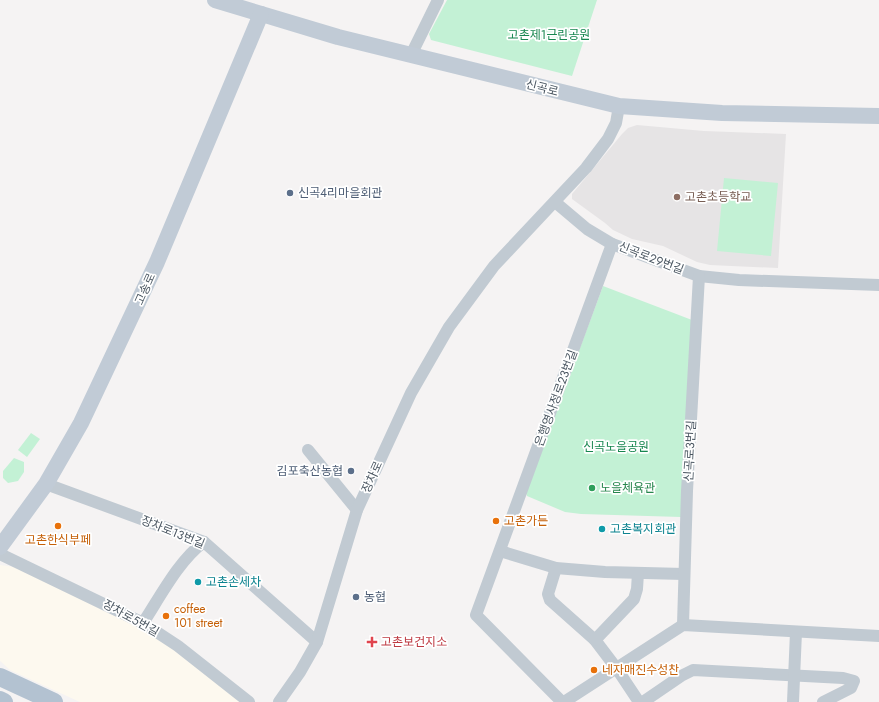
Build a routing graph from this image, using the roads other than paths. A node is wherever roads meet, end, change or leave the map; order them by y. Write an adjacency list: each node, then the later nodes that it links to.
1 (215, 0): 3 (street, 신곡로)
2 (438, 0): 4 (street)
3 (261, 14): 4 (street, 신곡로); 12 (street, 고송로)
4 (411, 55): 5 (street, 신곡로)
5 (619, 106): 6 (street, 신곡로); 7 (street)
6 (879, 116)
7 (555, 202): 8 (street, 신곡로29번길); 13 (street, 장차로)
8 (612, 244): 9 (street, 신곡로29번길); 16 (street, 은행영사정로23번길)
9 (699, 276): 10 (street, 신곡로29번길); 20 (street, 신곡로3번길)
10 (879, 285)
11 (308, 450): 13 (street)
12 (46, 484): 14 (street, 장차로13번길); 15 (street, 고송로)
13 (357, 510): 26 (street, 장차로)
14 (204, 542): 21 (street); 26 (street, 장차로13번길)
15 (0, 547)
16 (500, 552): 18 (street); 35 (street, 은행영사정로23번길)
17 (0, 554): 21 (street, 장차로5번길)
18 (556, 568): 19 (street); 25 (street)
19 (638, 573): 20 (street); 25 (street)
20 (684, 574): 22 (street, 신곡로3번길)
21 (143, 623): 33 (street, 장차로5번길)
22 (683, 625): 23 (street); 27 (street)
23 (796, 632): 24 (street); 28 (street)
24 (879, 636)
25 (594, 640): 27 (street)
26 (317, 642): 34 (street, 장차로)
27 (617, 669): 35 (street); 36 (street)
28 (794, 675): 37 (street); 38 (street); 39 (street)
29 (0, 677): 32 (main road)
30 (0, 700): 31 (main road)
31 (4, 702)
32 (54, 702)
33 (249, 702)
34 (279, 702)
35 (563, 702)
36 (639, 702)
37 (643, 702)
38 (793, 702)
39 (823, 702)

